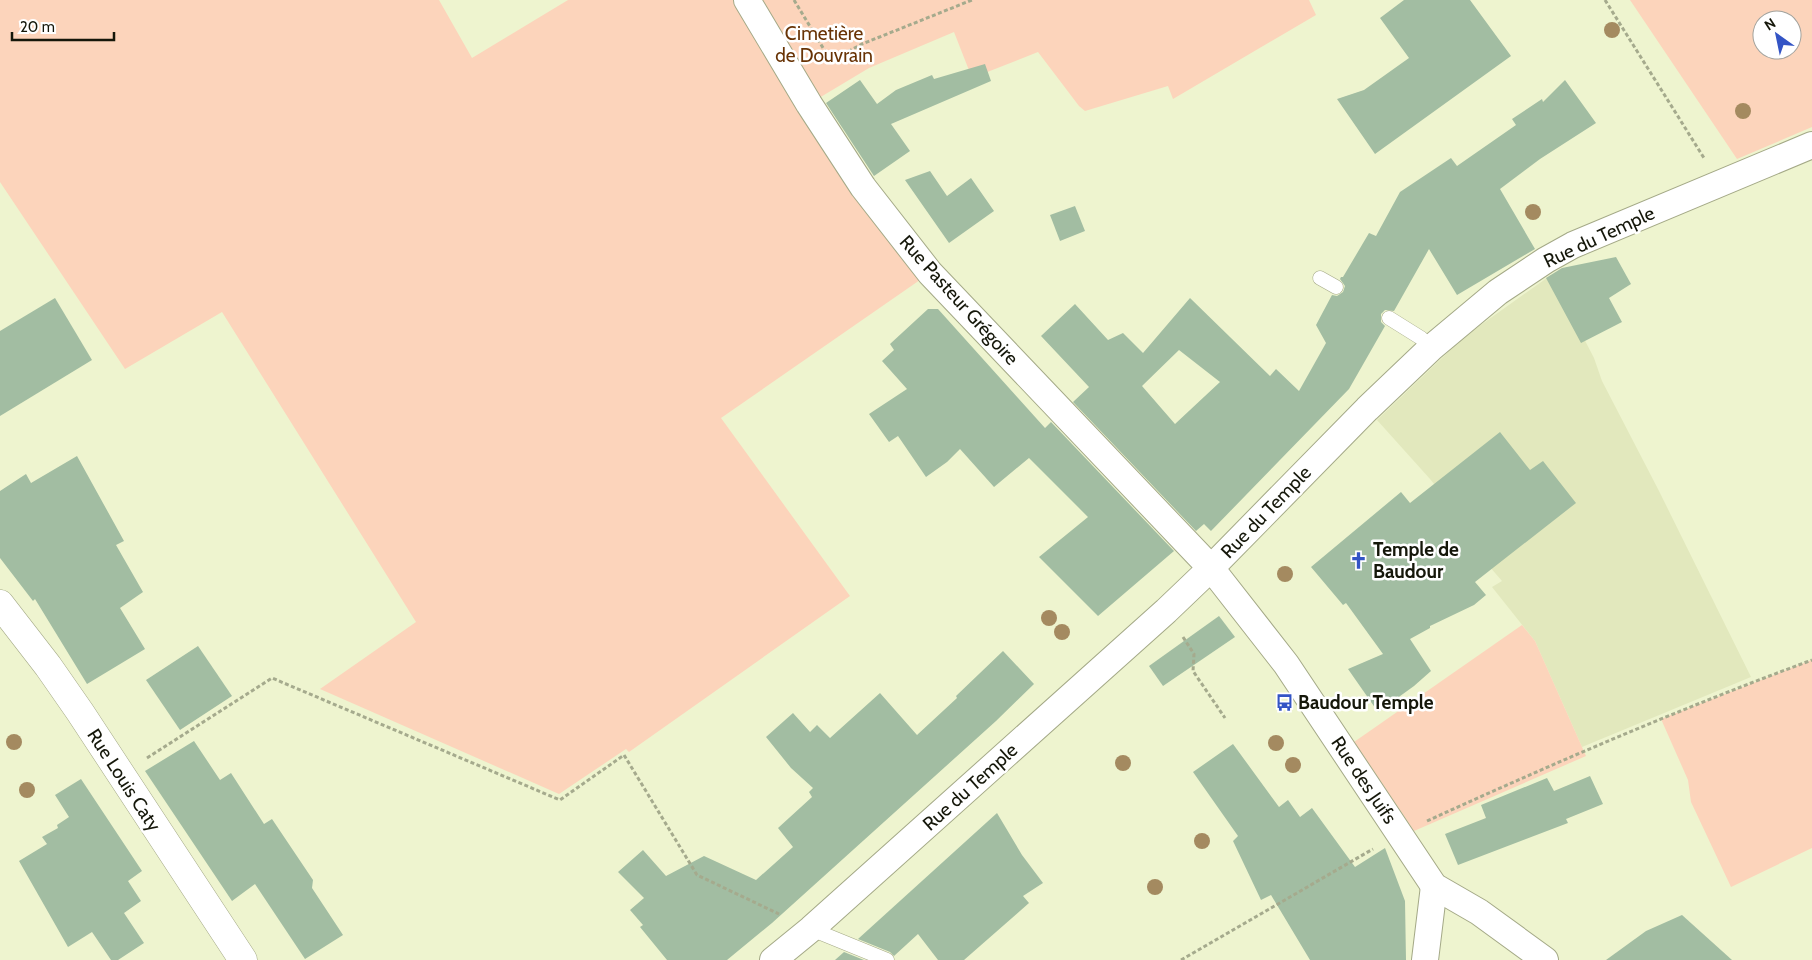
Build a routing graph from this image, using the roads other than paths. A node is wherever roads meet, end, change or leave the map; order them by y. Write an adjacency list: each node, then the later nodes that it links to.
1 (747, 0): 7 (street, Rue Pasteur Grégoire)
2 (1812, 145): 6 (street, Rue du Temple)
3 (1320, 278): 4 (lane)
4 (1336, 288)
5 (1389, 318): 6 (lane)
6 (1431, 348): 7 (street, Rue du Temple)
7 (1211, 568): 9 (street, Rue des Juifs); 10 (street, Rue du Temple)
8 (0, 604): 11 (main road, Rue Louis Caty)
9 (1434, 886): 14 (street); 15 (street, Rue des Juifs)
10 (811, 929): 12 (street, Rue du Temple); 13 (lane)
11 (243, 960)
12 (773, 960)
13 (887, 960)
14 (1425, 960)
15 (1545, 960)

